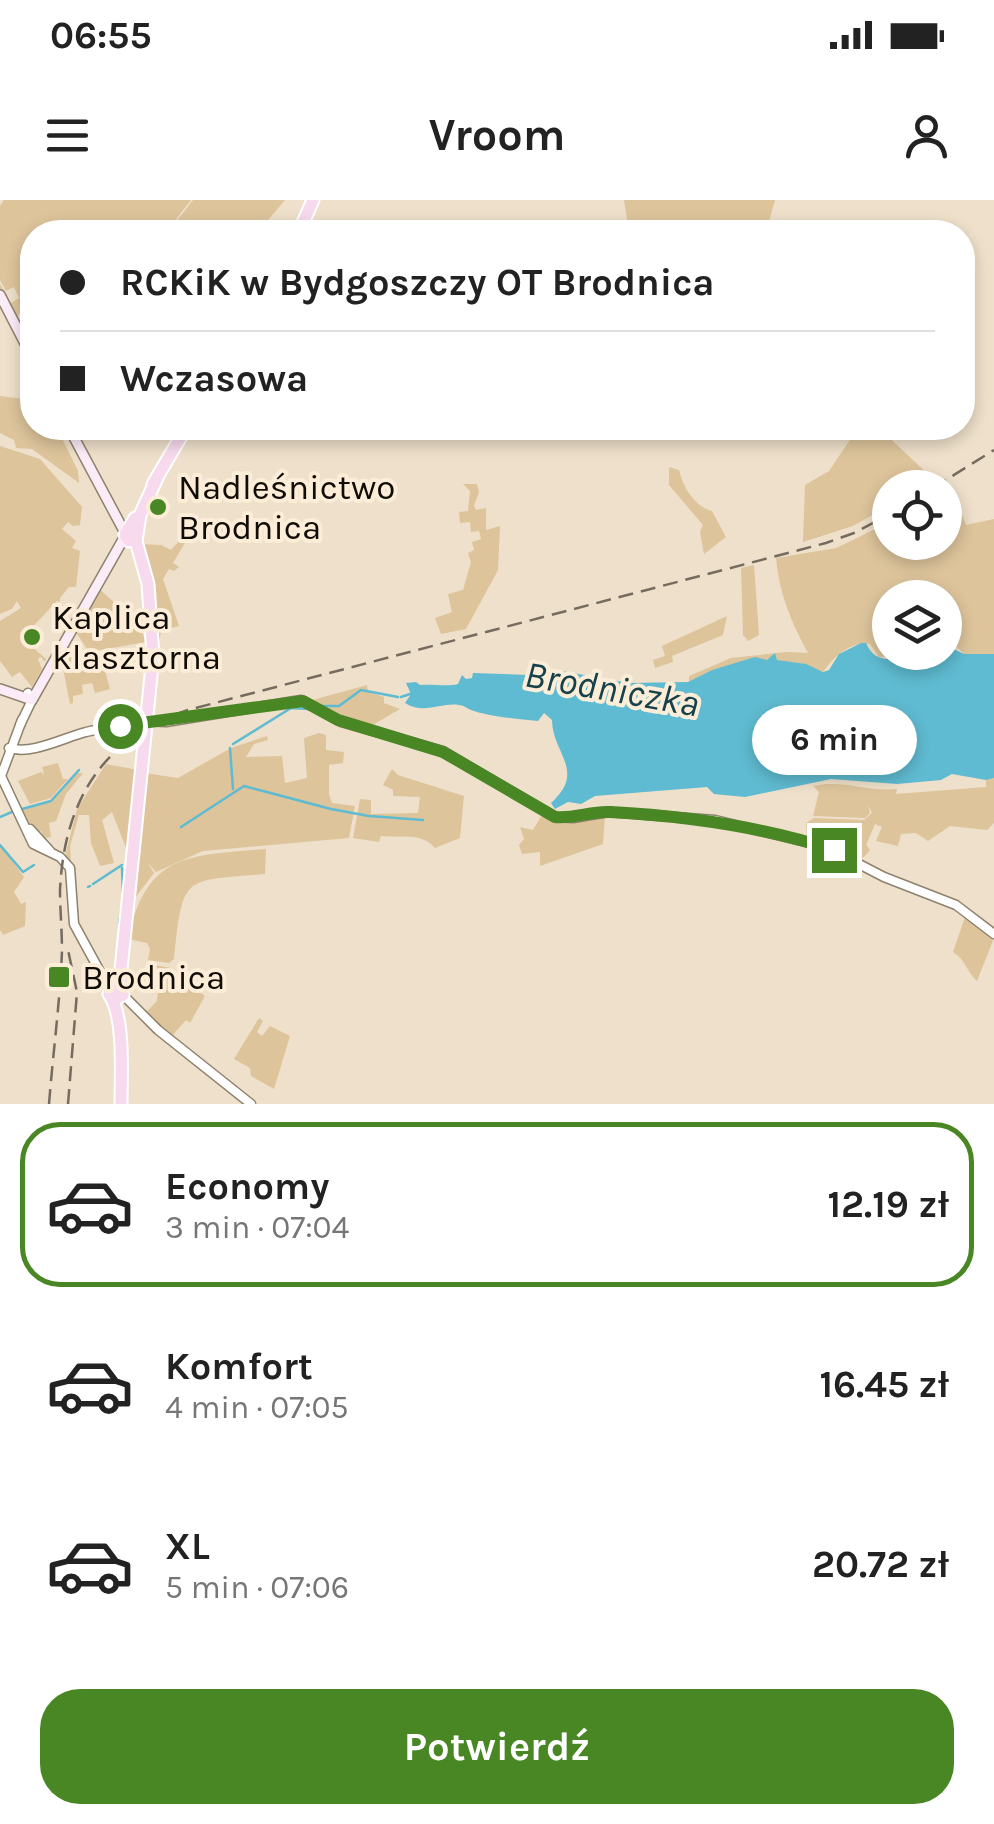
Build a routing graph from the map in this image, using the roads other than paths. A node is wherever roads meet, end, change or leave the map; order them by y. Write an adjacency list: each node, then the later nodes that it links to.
1 (0, 295): 2 (main road)
2 (20, 334)
3 (75, 440): 5 (main road)
4 (179, 440): 5 (main road)
5 (130, 535): 7 (main road); 14 (main road, bridge)
6 (2, 689): 7 (main road)
7 (29, 696): 8 (street)
8 (10, 749): 9 (street); 10 (street); 13 (street)
9 (0, 765)
10 (2, 781): 11 (street)
11 (21, 816): 12 (street); 12 (street)
12 (50, 852): 14 (street)
13 (994, 934)
14 (117, 988): 15 (street); 16 (main road); 17 (main road)
15 (132, 1006): 16 (street); 19 (street)
16 (122, 1026): 17 (main road)
17 (121, 1083): 18 (main road)
18 (121, 1104)
19 (251, 1104)

